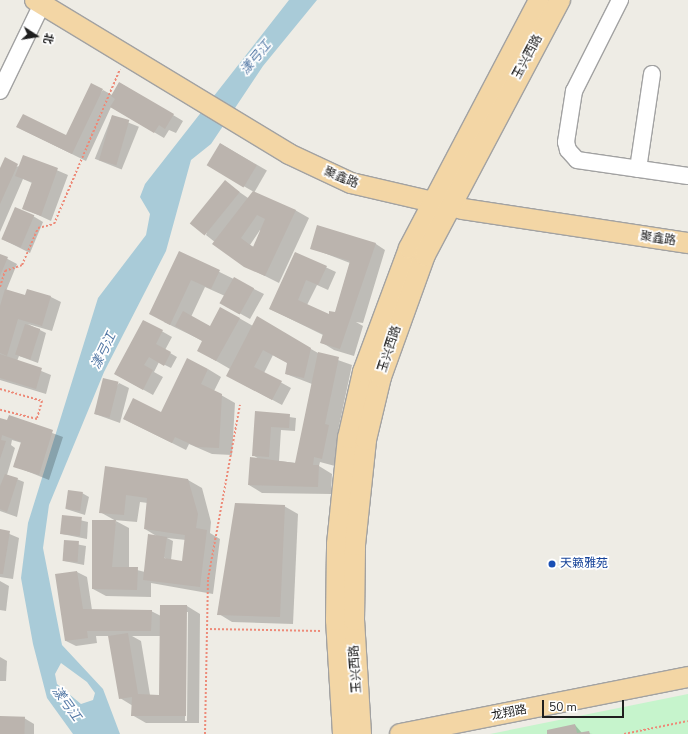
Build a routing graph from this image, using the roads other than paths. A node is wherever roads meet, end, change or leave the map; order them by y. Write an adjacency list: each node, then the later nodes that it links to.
1 (539, 0): 10 (main road, 玉兴西路)
2 (560, 0): 10 (main road, 玉兴西路)
3 (620, 0): 8 (street)
4 (44, 1): 6 (street); 7 (main road, 聚鑫路); 7 (main road, 聚鑫路)
5 (652, 74): 8 (street)
6 (0, 91)
7 (200, 93): 10 (main road, 聚鑫路)
8 (638, 168): 9 (street)
9 (688, 176)
10 (443, 200): 11 (main road, 聚鑫路); 12 (main road, 聚鑫路); 14 (main road, 玉兴西路); 15 (main road, 玉兴西路)
11 (688, 233)
12 (688, 244)
13 (688, 677): 16 (main road, 龙翔路)
14 (343, 734)
15 (361, 734)
16 (400, 734)

